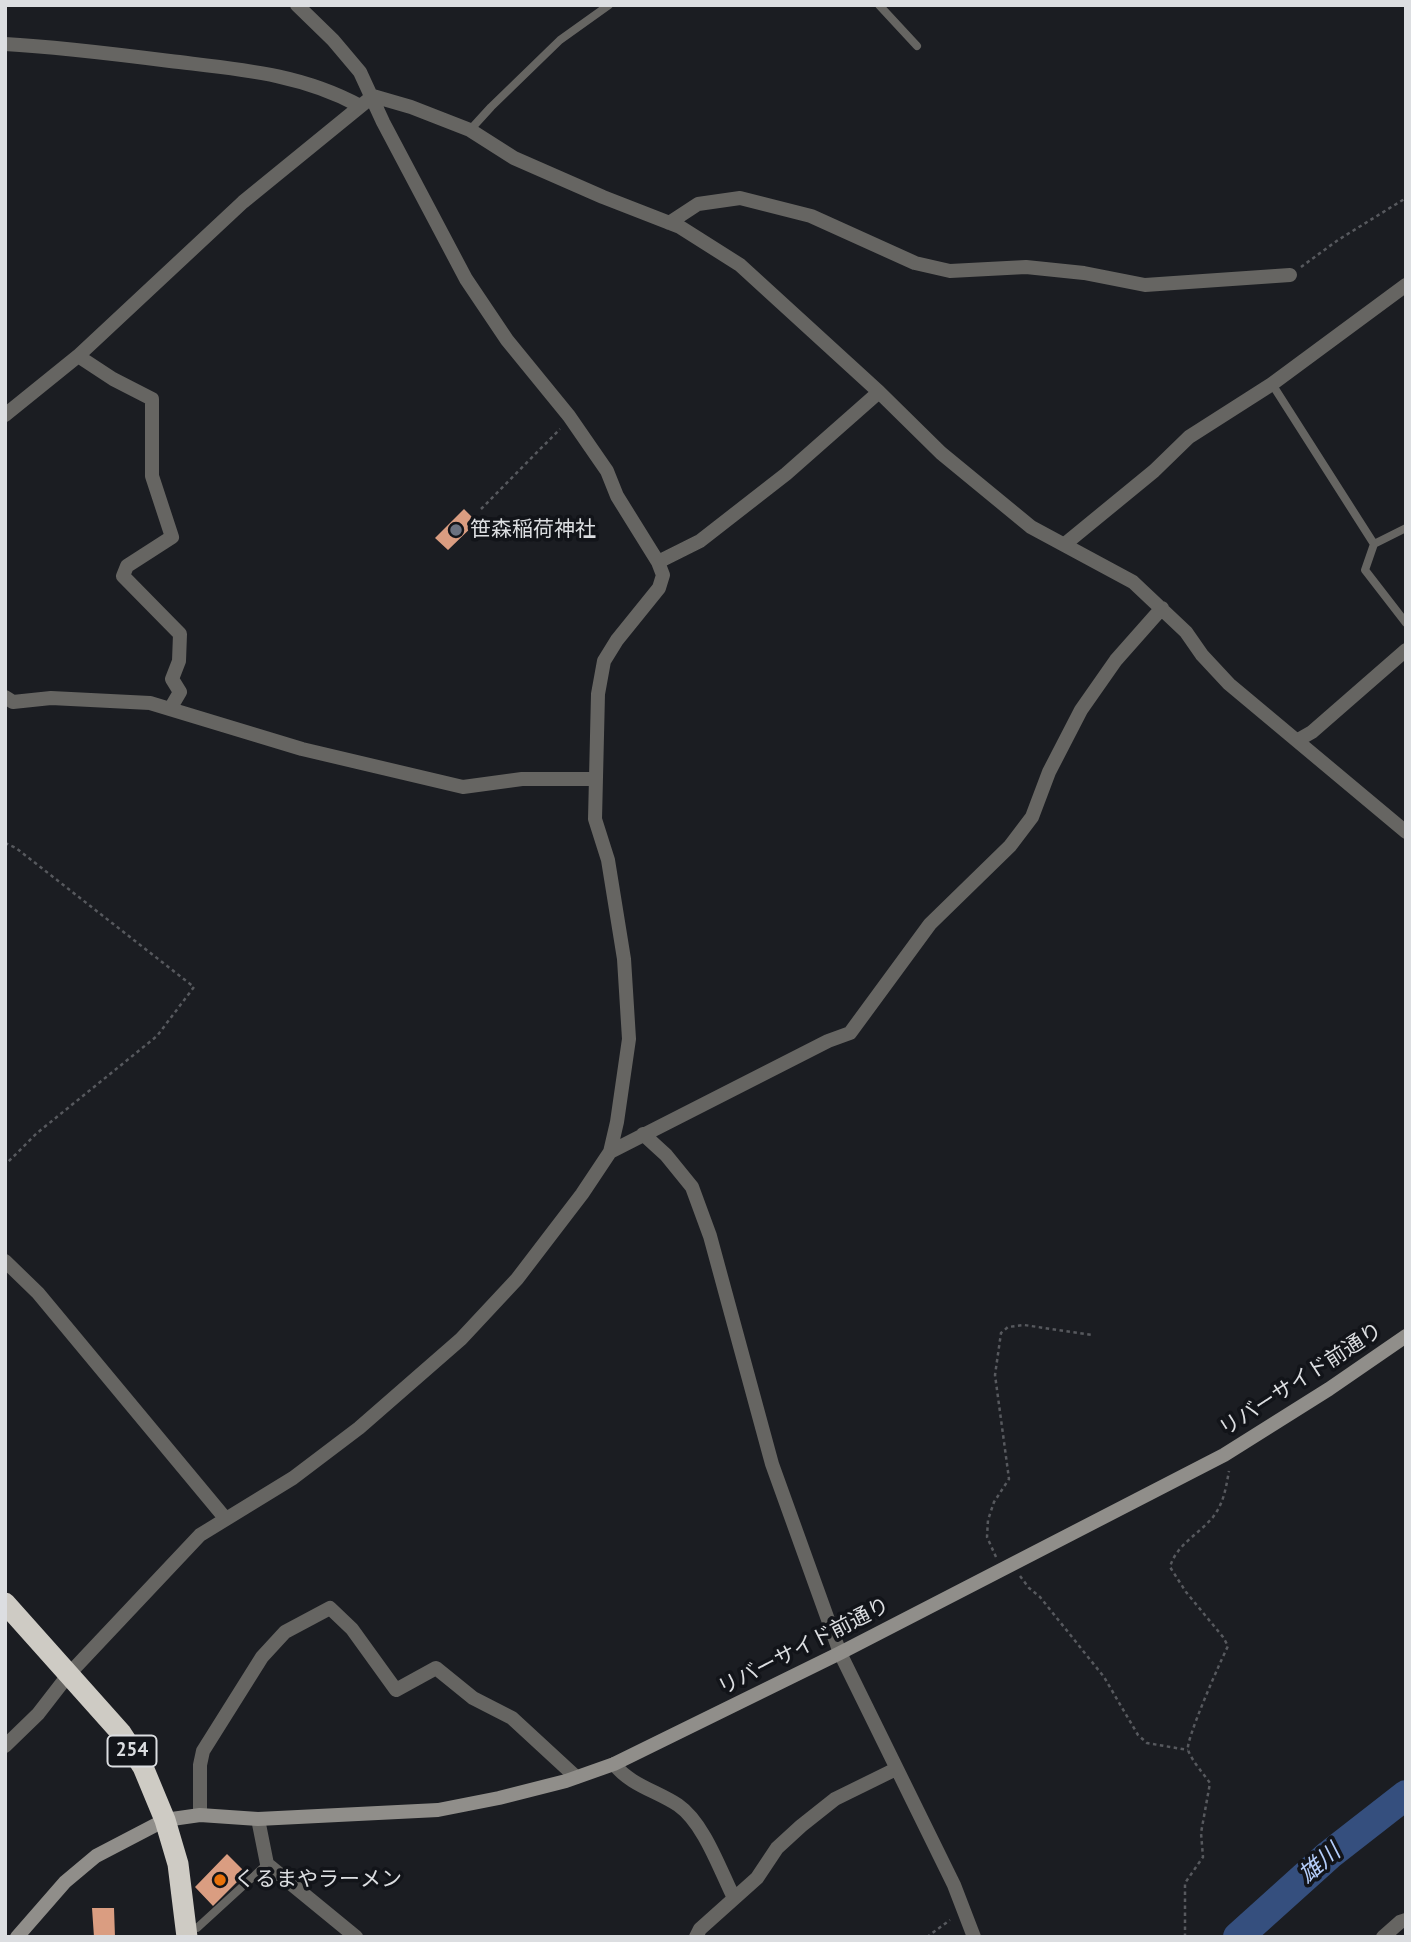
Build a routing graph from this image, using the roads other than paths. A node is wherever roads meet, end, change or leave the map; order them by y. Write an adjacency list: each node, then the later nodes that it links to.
1 (297, 5): 6 (street)
2 (609, 5): 8 (lane)
3 (879, 5): 5 (lane)
4 (5, 44): 7 (street)
5 (917, 46)
6 (373, 96): 7 (street); 8 (street); 19 (street)
7 (359, 106): 12 (street)
8 (470, 130): 9 (street)
9 (670, 223): 10 (street); 14 (street)
10 (1290, 275)
11 (1406, 285): 13 (street)
12 (78, 356): 15 (street); 24 (street)
13 (1272, 384): 17 (street); 18 (lane)
14 (879, 392): 17 (street); 19 (street)
15 (5, 415)
16 (1406, 528): 18 (lane)
17 (1065, 544): 20 (street)
18 (1374, 544): 21 (lane)
19 (658, 562): 26 (street)
20 (1162, 608): 25 (street); 28 (street)
21 (1406, 623)
22 (1406, 650): 25 (street)
23 (5, 697): 24 (street)
24 (170, 709): 26 (street)
25 (1298, 740): 27 (street)
26 (595, 779): 29 (street)
27 (1406, 832)
28 (643, 1134): 29 (street); 34 (street)
29 (610, 1152): 32 (street)
30 (5, 1261): 32 (street)
31 (1406, 1336): 34 (street, リバーサイド前通り)
32 (225, 1518): 35 (street)
33 (5, 1602): 35 (highway, 254)
34 (840, 1653): 37 (street, リバーサイド前通り); 38 (street)
35 (69, 1674): 36 (street); 42 (highway, 254)
36 (5, 1746)
37 (614, 1765): 39 (street, リバーサイド前通り); 44 (street)
38 (896, 1769): 44 (street); 50 (street)
39 (576, 1777): 40 (street); 41 (street, リバーサイド前通り)
40 (200, 1815): 41 (street, リバーサイド前通り); 42 (street, リバーサイド前通り)
41 (258, 1819): 43 (street)
42 (165, 1821): 46 (highway, 254); 47 (street, リバーサイド前通り)
43 (267, 1864): 46 (lane); 48 (street)
44 (734, 1898): 49 (street)
45 (1406, 1920): 51 (street)
46 (186, 1933)
47 (18, 1937)
48 (356, 1937)
49 (696, 1937)
50 (974, 1937)
51 (1383, 1937)

